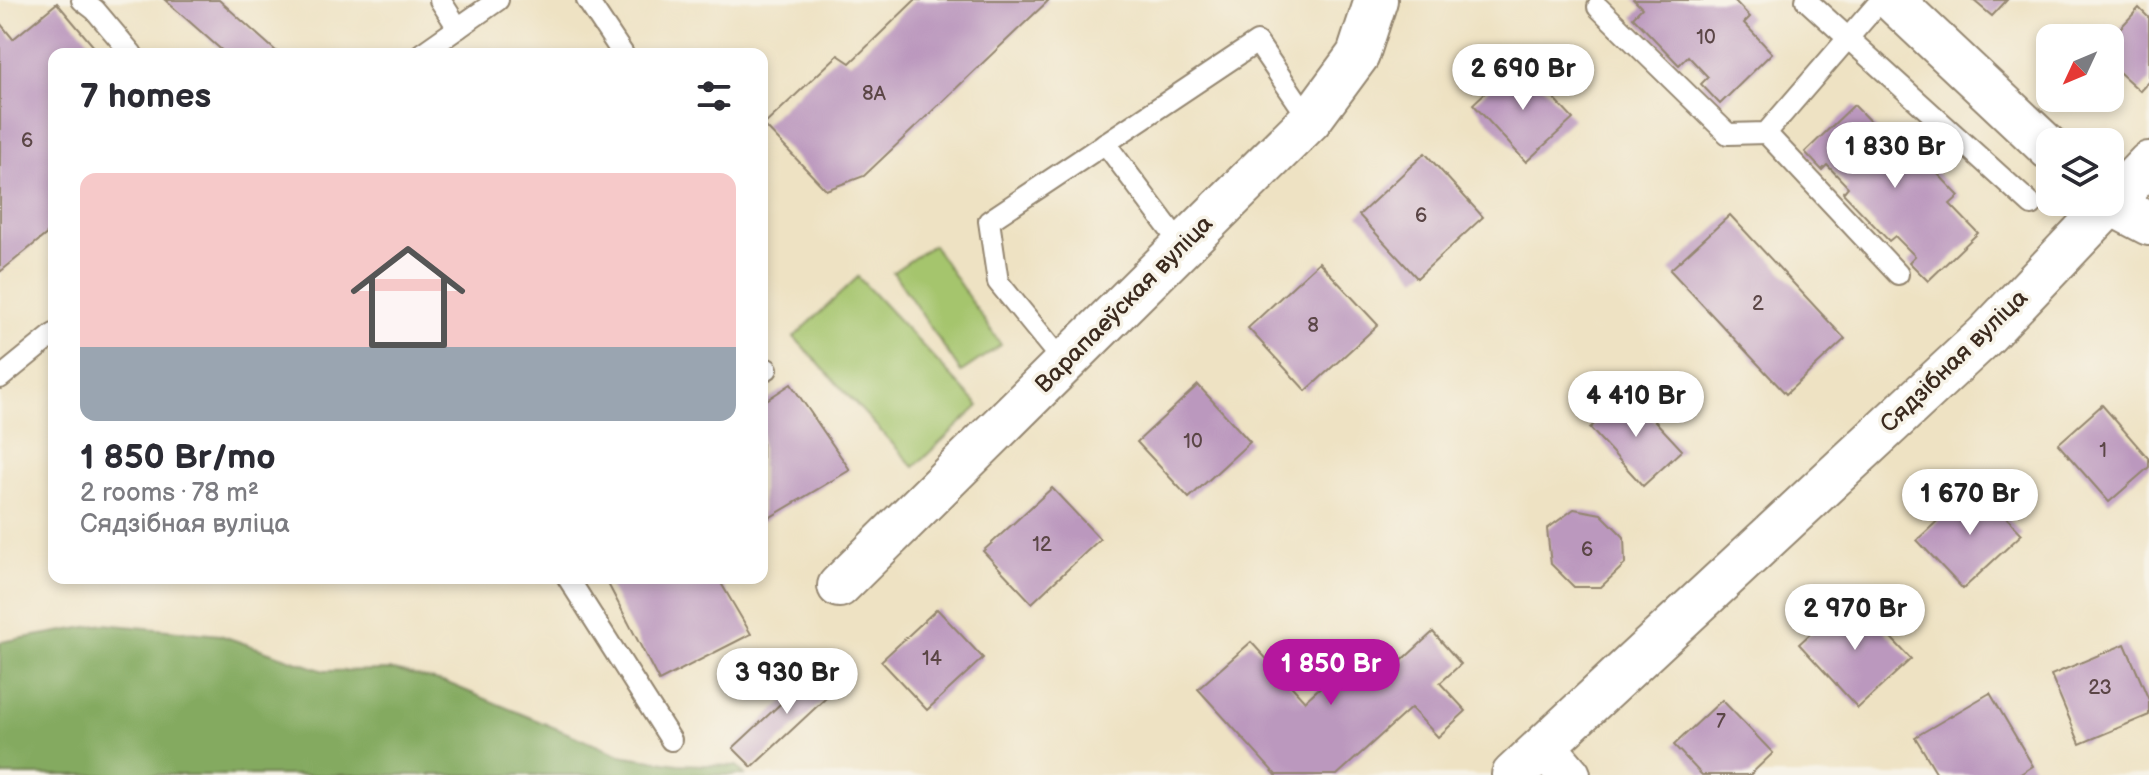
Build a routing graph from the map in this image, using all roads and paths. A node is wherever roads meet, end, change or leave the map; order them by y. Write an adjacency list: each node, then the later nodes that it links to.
1 (82, 0): 12 (lane)
2 (440, 0): 10 (lane)
3 (498, 0): 10 (lane)
4 (587, 0): 14 (lane)
5 (1376, 0): 15 (street, Варапаеўская вуліца)
6 (1806, 0): 11 (lane)
7 (1881, 0): 11 (lane)
8 (1892, 0): 17 (street)
9 (1598, 7): 16 (lane)
10 (458, 28): 13 (lane)
11 (1848, 38): 16 (lane); 21 (lane)
12 (127, 48)
13 (430, 48)
14 (619, 48)
15 (1310, 120): 18 (lane); 25 (street, Варапаеўская вуліца)
16 (1766, 133): 26 (lane)
17 (2036, 136)
18 (1105, 143): 25 (lane); 28 (lane)
19 (2149, 163): 20 (street, Сядзібная вуліца)
20 (2124, 188)
21 (2032, 205)
22 (2124, 212): 24 (street)
23 (2097, 216): 33 (street, Сядзібная вуліца)
24 (2149, 224)
25 (1182, 246): 28 (street, Варапаеўская вуліца)
26 (1898, 274)
27 (48, 339): 29 (lane)
28 (1064, 363): 31 (street, Варапаеўская вуліца)
29 (0, 378)
30 (572, 584): 32 (lane)
31 (839, 586)
32 (671, 740)
33 (1557, 761): 34 (street, Сядзібная вуліца)
34 (1513, 775)

